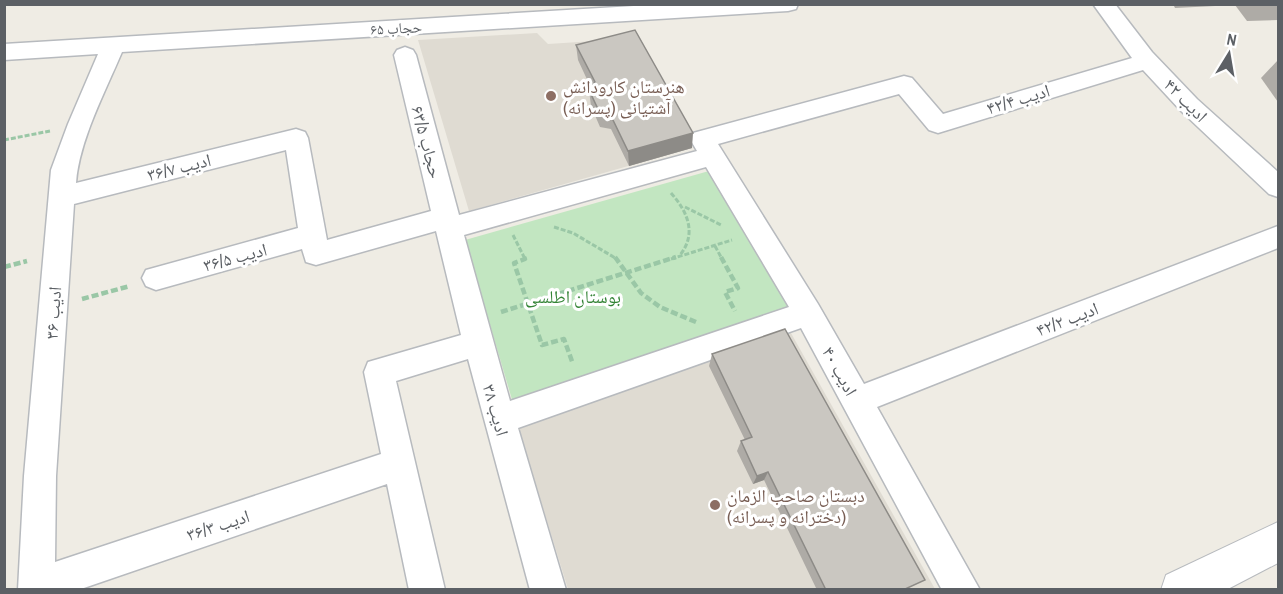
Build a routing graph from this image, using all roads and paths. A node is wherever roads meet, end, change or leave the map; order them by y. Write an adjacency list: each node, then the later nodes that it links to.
1 (788, 4): 3 (street, حجاب ۶۵)
2 (1103, 4): 7 (street, ادیب ۴۲)
3 (525, 13): 4 (street, حجاب ۶۵)
4 (113, 46): 5 (street, حجاب ۶۵); 8 (street, ادیب ۳۶)
5 (4, 52)
6 (405, 55): 15 (street, حجاب ۶۳/۵)
7 (1148, 61): 10 (street, ادیب ۴۲/۴); 12 (street, ادیب ۴۲)
8 (80, 124): 9 (path); 13 (street, ادیب ۳۶)
9 (4, 140)
10 (713, 156): 11 (street); 16 (street, ادیب ۴۰)
11 (651, 174): 14 (street); 20 (path)
12 (1278, 187)
13 (62, 197): 17 (street, ادیب ۳۶/۷); 24 (street, ادیب ۳۶)
14 (504, 216): 15 (street); 21 (path); 23 (path)
15 (449, 223): 17 (street); 28 (street, ادیب ۳۸)
16 (760, 232): 19 (path); 25 (street, ادیب ۴۰)
17 (313, 235): 22 (street, ادیب ۳۶/۵)
18 (1278, 237): 30 (street, ادیب ۴۲/۲)
19 (714, 246): 20 (path); 27 (path)
20 (678, 257): 21 (path)
21 (628, 273): 23 (path); 26 (path)
22 (156, 278): 24 (path)
23 (528, 304): 28 (path); 29 (path)
24 (54, 307): 35 (street, ادیب ۳۶)
25 (808, 313): 27 (street); 30 (street, ادیب ۴۰)
26 (701, 323)
27 (765, 329): 29 (street)
28 (475, 332): 31 (street, ادیب ۳۸); 32 (street)
29 (584, 392): 31 (street)
30 (856, 401): 37 (street, ادیب ۴۰)
31 (499, 420): 34 (street, ادیب ۳۸)
32 (399, 464): 35 (street, ادیب ۳۶/۳); 36 (street)
33 (1278, 542): 38 (street)
34 (539, 587)
35 (36, 588)
36 (426, 590)
37 (962, 590)
38 (1181, 590)

